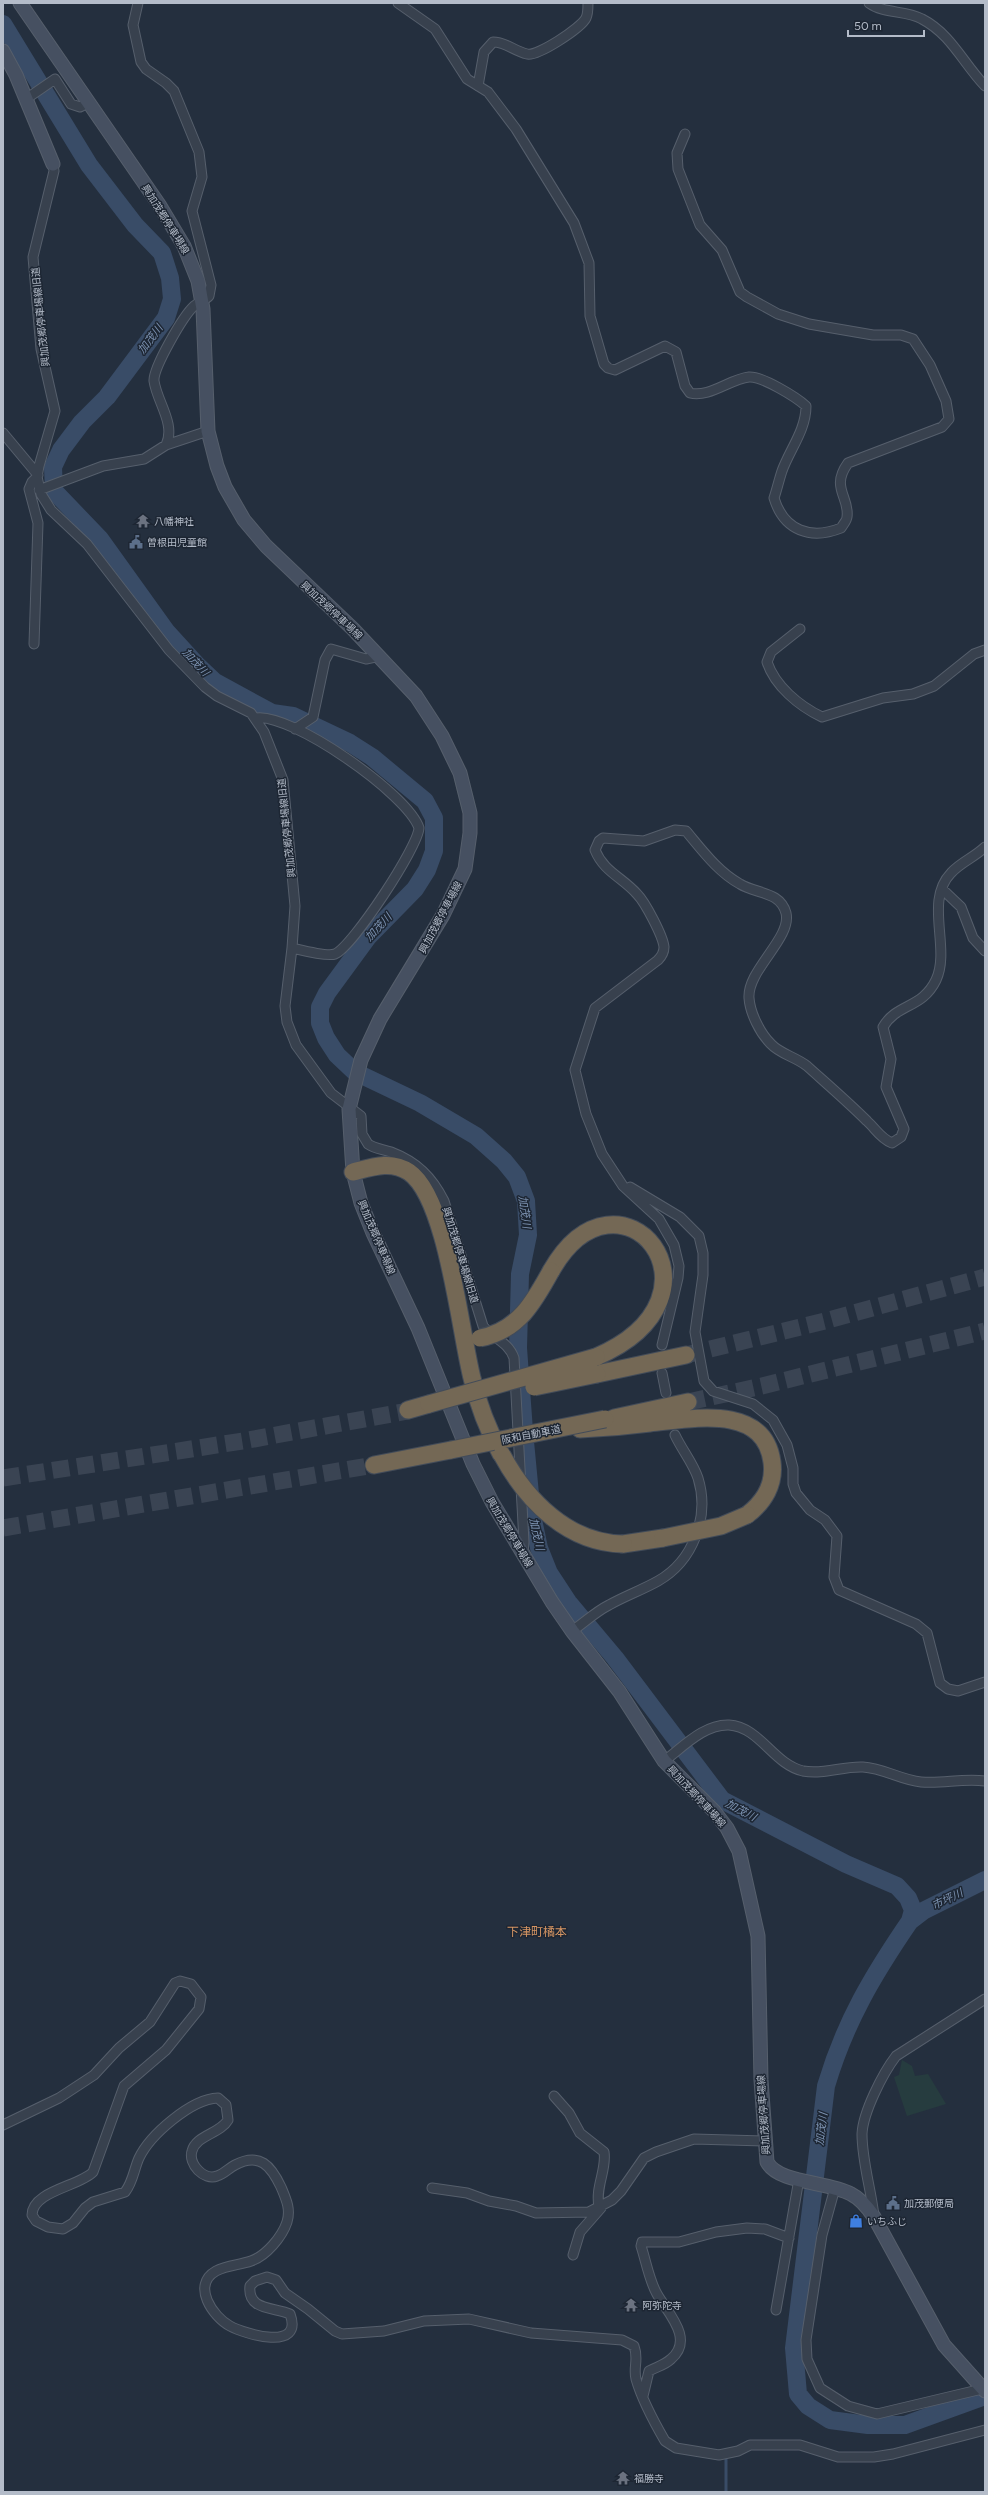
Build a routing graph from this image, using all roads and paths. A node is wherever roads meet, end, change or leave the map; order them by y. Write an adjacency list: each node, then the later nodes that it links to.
1 (20, 3): 10 (main road, 興加茂郷停車場線)
2 (138, 3): 13 (street)
3 (398, 3): 7 (street)
4 (588, 3): 7 (street)
5 (869, 3): 8 (street)
6 (3, 51): 9 (main road, 興加茂郷停車場線旧道)
7 (478, 86): 11 (street)
8 (985, 86)
9 (26, 99): 10 (street); 12 (main road, 興加茂郷停車場線旧道)
10 (88, 103): 13 (main road, 興加茂郷停車場線)
11 (685, 134)
12 (53, 164): 17 (street, 興加茂郷停車場線旧道)
13 (202, 301): 14 (main road, 興加茂郷停車場線); 16 (street)
14 (208, 431): 16 (street); 22 (main road, 興加茂郷停車場線)
15 (3, 433): 17 (street)
16 (166, 445): 18 (street)
17 (37, 476): 18 (street, 興加茂郷停車場線旧道); 20 (street)
18 (42, 489): 23 (street, 興加茂郷停車場線旧道)
19 (800, 629): 21 (street)
20 (34, 644)
21 (985, 650)
22 (380, 656): 24 (street); 29 (main road, 興加茂郷停車場線)
23 (256, 718): 24 (street); 27 (street, 興加茂郷停車場線旧道)
24 (295, 729): 27 (street)
25 (985, 846): 26 (street)
26 (942, 888): 28 (street); 31 (street)
27 (292, 948): 29 (street, 興加茂郷停車場線旧道)
28 (985, 951)
29 (349, 1109): 30 (main road, 興加茂郷停車場線); 43 (street, 興加茂郷停車場線旧道)
30 (353, 1172): 32 (highway); 43 (main road, 興加茂郷停車場線)
31 (618, 1180): 33 (street); 45 (street)
32 (462, 1334): 38 (highway, bridge); 40 (highway, bridge)
33 (662, 1345)
34 (686, 1355): 38 (highway, bridge)
35 (662, 1374): 36 (street)
36 (666, 1392)
37 (688, 1402): 40 (highway, 阪和自動車道)
38 (430, 1406): 39 (highway)
39 (408, 1411)
40 (606, 1424): 42 (highway, 阪和自動車道, bridge)
41 (676, 1435): 44 (street)
42 (374, 1465)
43 (523, 1553): 44 (main road, 興加茂郷停車場線)
44 (574, 1630): 46 (main road, 興加茂郷停車場線)
45 (985, 1682)
46 (664, 1761): 47 (street); 51 (main road, 興加茂郷停車場線)
47 (985, 1781)
48 (985, 1999): 56 (street)
49 (554, 2096): 55 (street)
50 (3, 2125): 61 (street)
51 (764, 2142): 52 (main road, 興加茂郷停車場線); 55 (street)
52 (801, 2180): 53 (main road, 興加茂郷停車場線); 57 (street)
53 (833, 2187): 56 (main road, 興加茂郷停車場線); 60 (street)
54 (432, 2188): 55 (street)
55 (602, 2205): 58 (street)
56 (874, 2217): 60 (main road, 興加茂郷停車場線)
57 (789, 2238): 59 (street); 61 (street)
58 (573, 2255)
59 (776, 2310)
60 (984, 2390)
61 (643, 2397): 62 (street)
62 (985, 2430)

